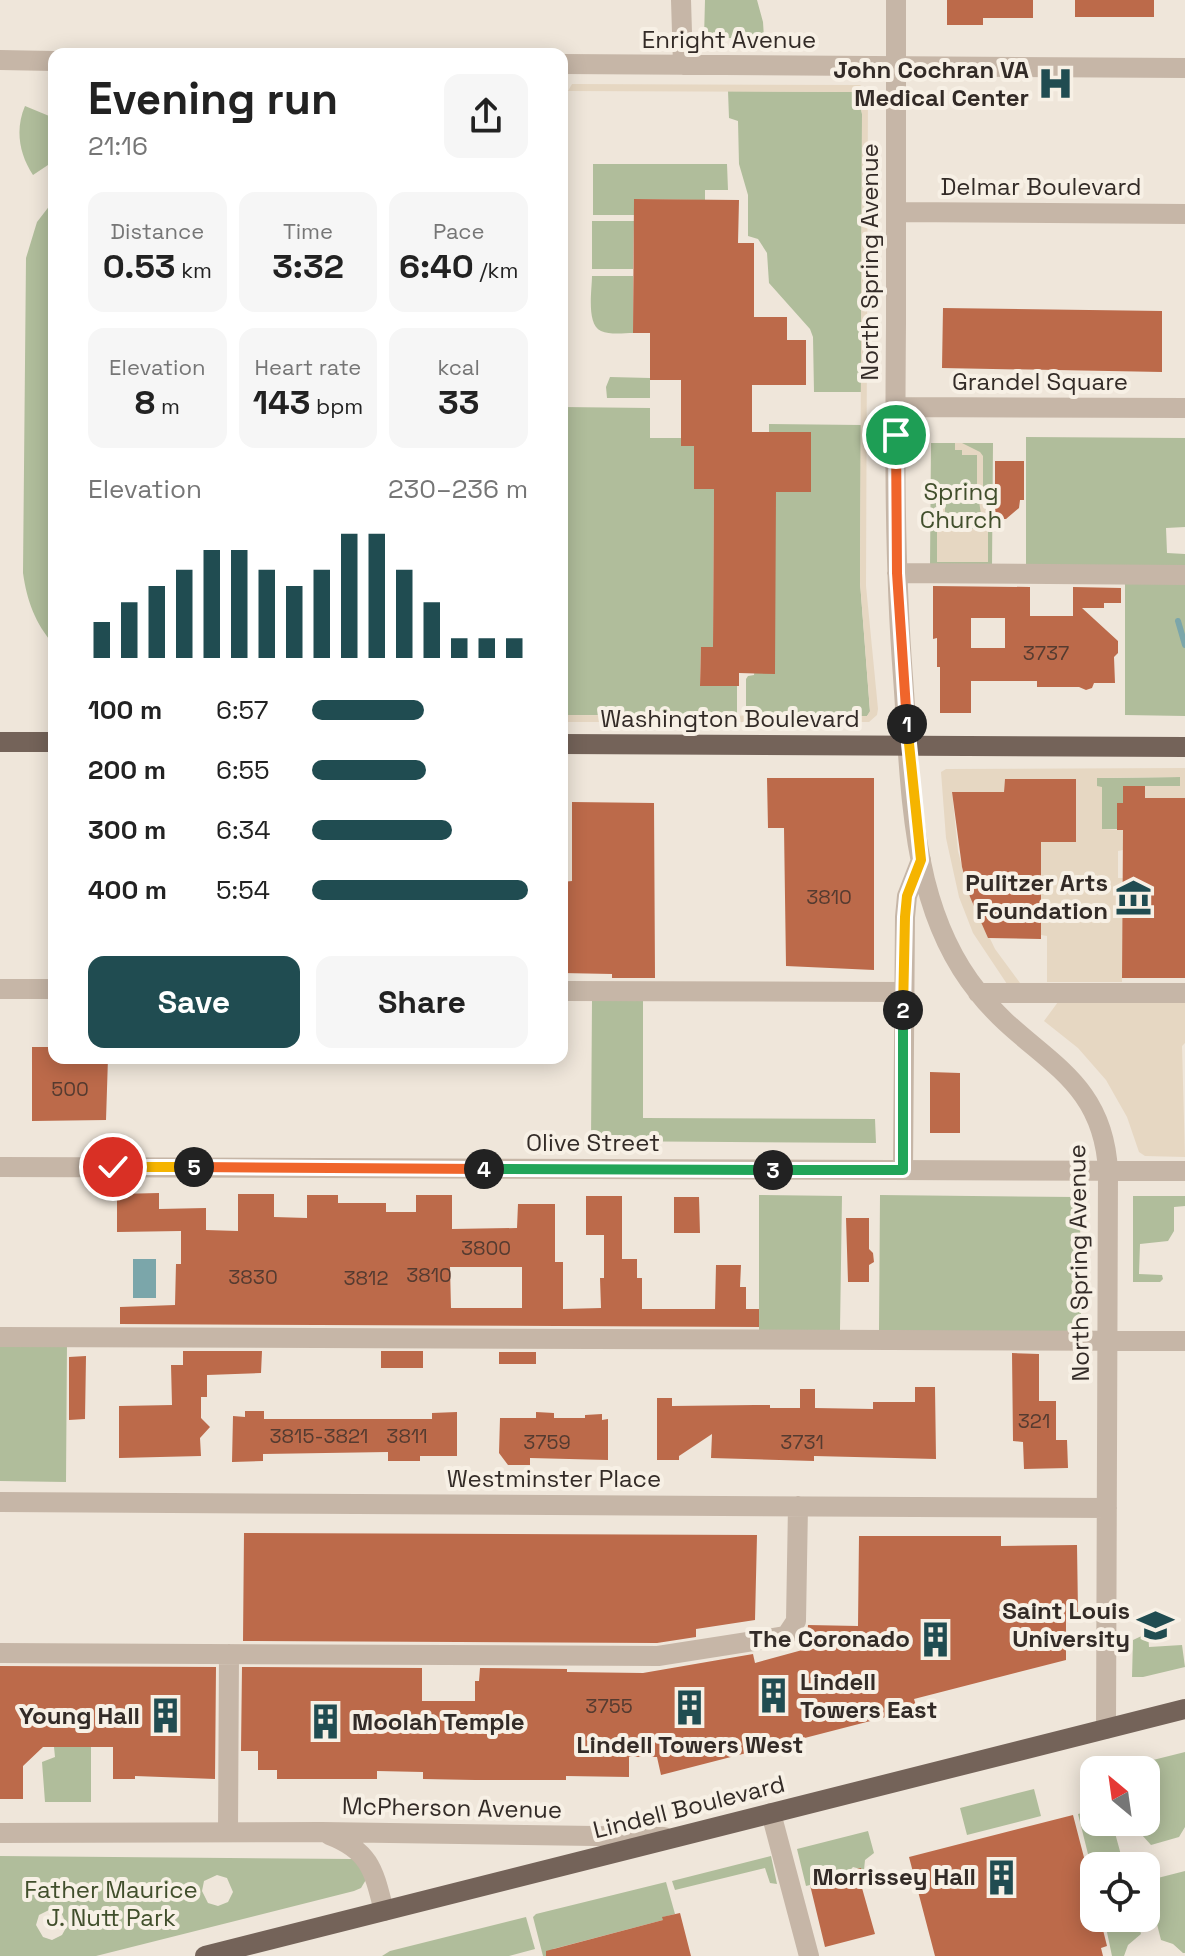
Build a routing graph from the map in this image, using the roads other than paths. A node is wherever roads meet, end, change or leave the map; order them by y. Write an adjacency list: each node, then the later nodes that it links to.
1 (681, 0): 6 (street)
2 (896, 0): 7 (street, North Spring Avenue)
3 (0, 60): 4 (street)
4 (48, 61)
5 (568, 64): 6 (street, Enright Avenue)
6 (683, 65): 7 (street, Enright Avenue)
7 (896, 67): 8 (street, Enright Avenue); 9 (street, North Spring Avenue)
8 (1185, 68)
9 (896, 212): 10 (street, Delmar Boulevard); 11 (street, North Spring Avenue)
10 (1185, 214)
11 (895, 407): 12 (street, Grandel Square); 13 (street, North Spring Avenue)
12 (1185, 408)
13 (897, 573): 14 (street); 18 (street, North Spring Avenue)
14 (1185, 575)
15 (0, 742): 16 (main road)
16 (48, 742)
17 (568, 744): 18 (main road, Washington Boulevard)
18 (909, 746): 19 (main road, Washington Boulevard); 20 (street, North Spring Avenue)
19 (1185, 747)
20 (921, 860): 24 (street, North Spring Avenue); 25 (street, North Spring Avenue)
21 (0, 989): 22 (street)
22 (48, 989)
23 (568, 991): 24 (street)
24 (903, 992): 28 (street, North Spring Avenue)
25 (978, 993): 26 (street); 29 (street, North Spring Avenue)
26 (1185, 993)
27 (0, 1167): 28 (street, Olive Street)
28 (903, 1170): 29 (street, Olive Street)
29 (1108, 1171): 30 (street, Olive Street); 32 (street, North Spring Avenue)
30 (1185, 1171)
31 (0, 1337): 32 (street)
32 (1107, 1340): 33 (street); 36 (street, North Spring Avenue)
33 (1185, 1341)
34 (0, 1502): 35 (street, Westminster Place)
35 (798, 1506): 36 (street, Westminster Place); 38 (street)
36 (1107, 1508): 40 (street, North Spring Avenue)
37 (0, 1653): 38 (street)
38 (229, 1654): 42 (street)
39 (1185, 1709): 40 (main road, Lindell Boulevard)
40 (1106, 1729): 41 (main road, Lindell Boulevard)
41 (771, 1813): 45 (main road, Lindell Boulevard); 48 (street)
42 (228, 1832): 43 (street, McPherson Avenue); 44 (street, McPherson Avenue)
43 (322, 1832): 45 (street, McPherson Avenue); 46 (street, McPherson Avenue)
44 (0, 1833)
45 (678, 1837): 46 (main road, Lindell Boulevard)
46 (384, 1911): 47 (main road, Lindell Boulevard)
47 (205, 1956)
48 (809, 1956)

